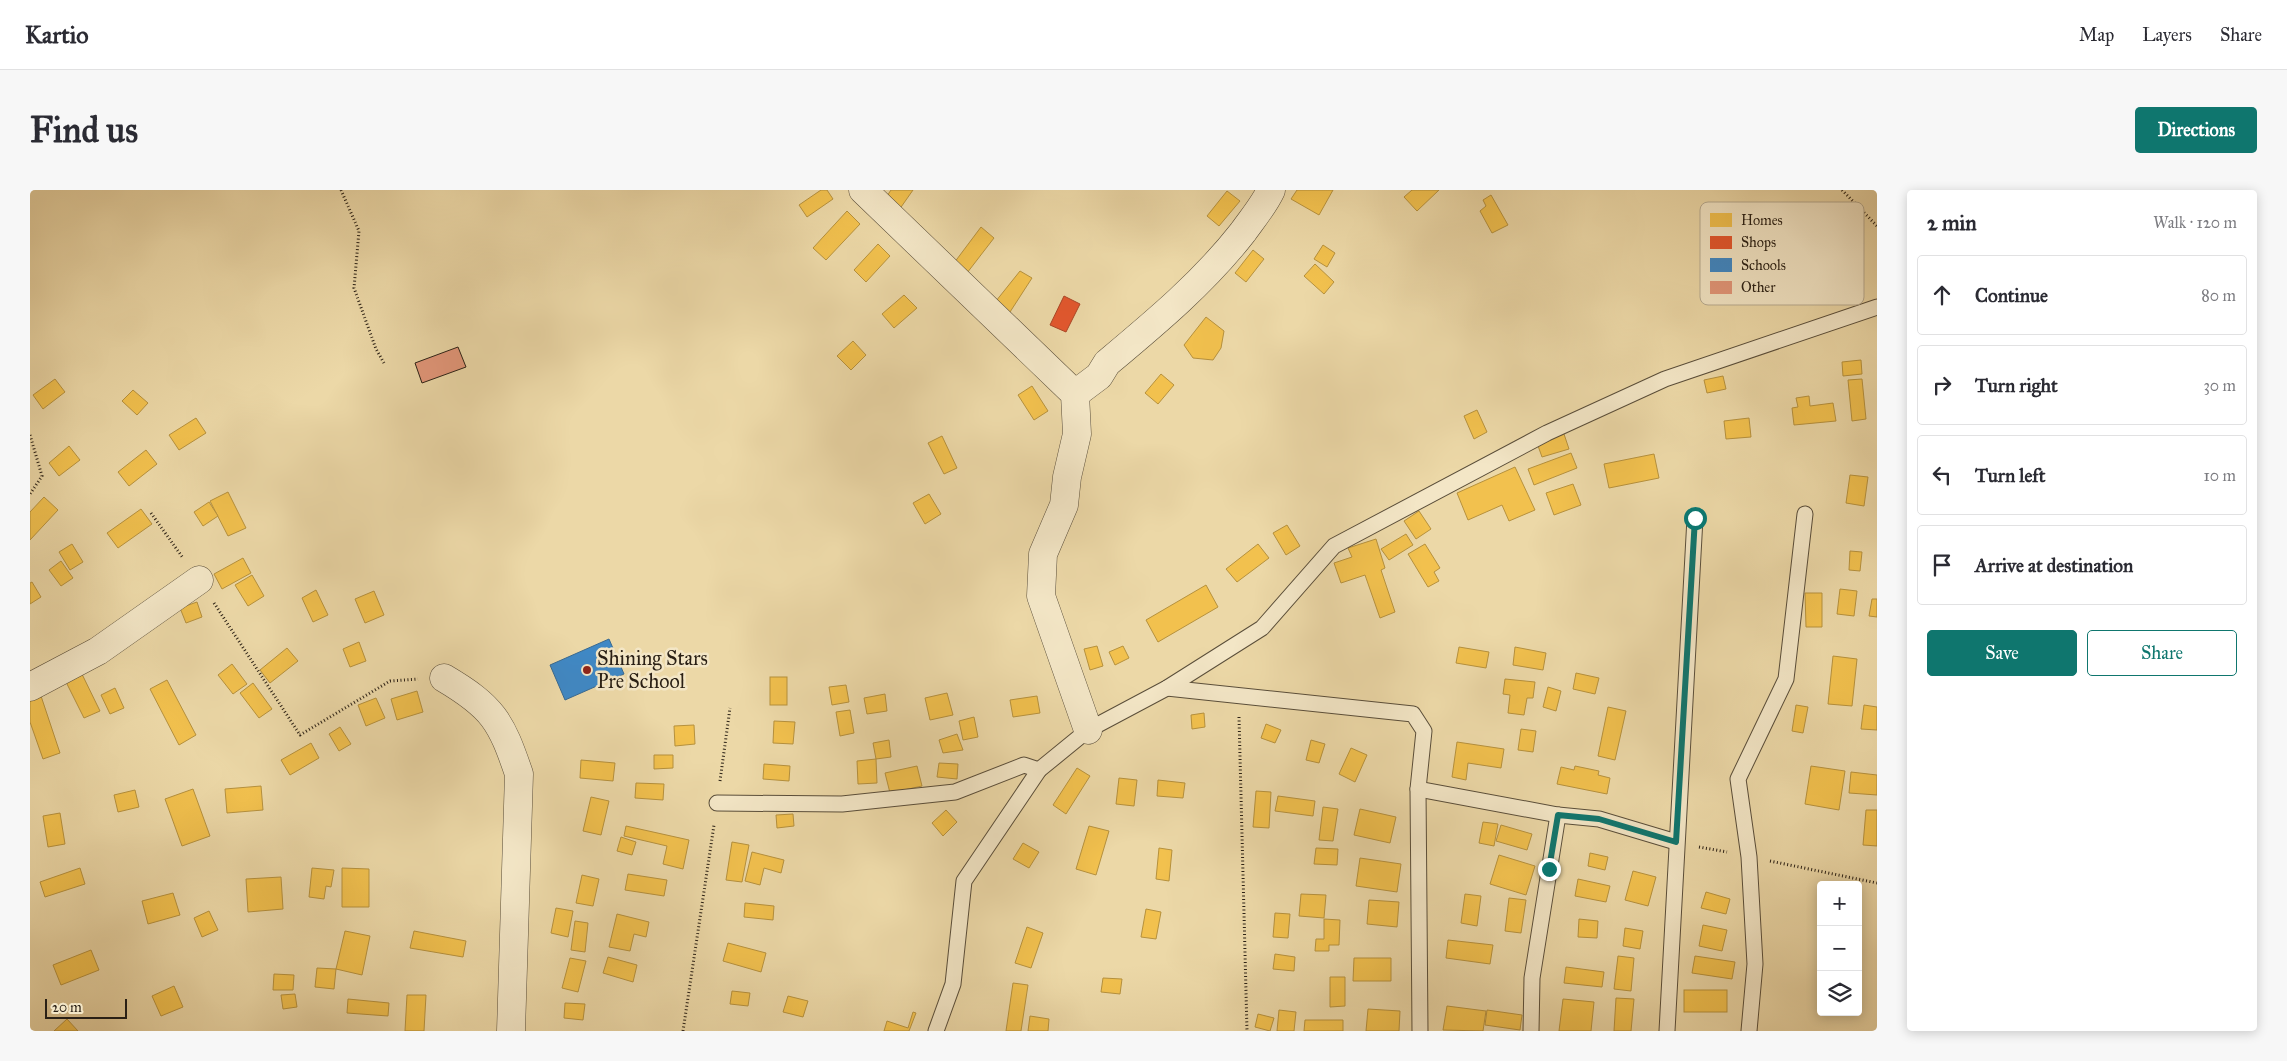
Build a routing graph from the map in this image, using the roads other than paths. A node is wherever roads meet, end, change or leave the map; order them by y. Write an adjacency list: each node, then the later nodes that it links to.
1 (863, 190): 4 (street)
2 (1271, 190): 4 (street)
3 (1877, 307): 10 (lane)
4 (1074, 394): 11 (street)
5 (1805, 514): 22 (lane)
6 (1695, 518): 16 (lane)
7 (199, 580): 9 (street)
8 (444, 678): 17 (street)
9 (30, 687)
10 (1167, 688): 11 (lane); 13 (lane)
11 (1088, 730): 12 (lane)
12 (1039, 770): 14 (lane); 18 (lane)
13 (1418, 789): 15 (lane); 19 (lane)
14 (717, 802)
15 (1558, 815): 16 (lane); 20 (lane)
16 (1676, 842): 21 (lane)
17 (511, 1031)
18 (936, 1031)
19 (1420, 1031)
20 (1532, 1031)
21 (1667, 1031)
22 (1749, 1031)

